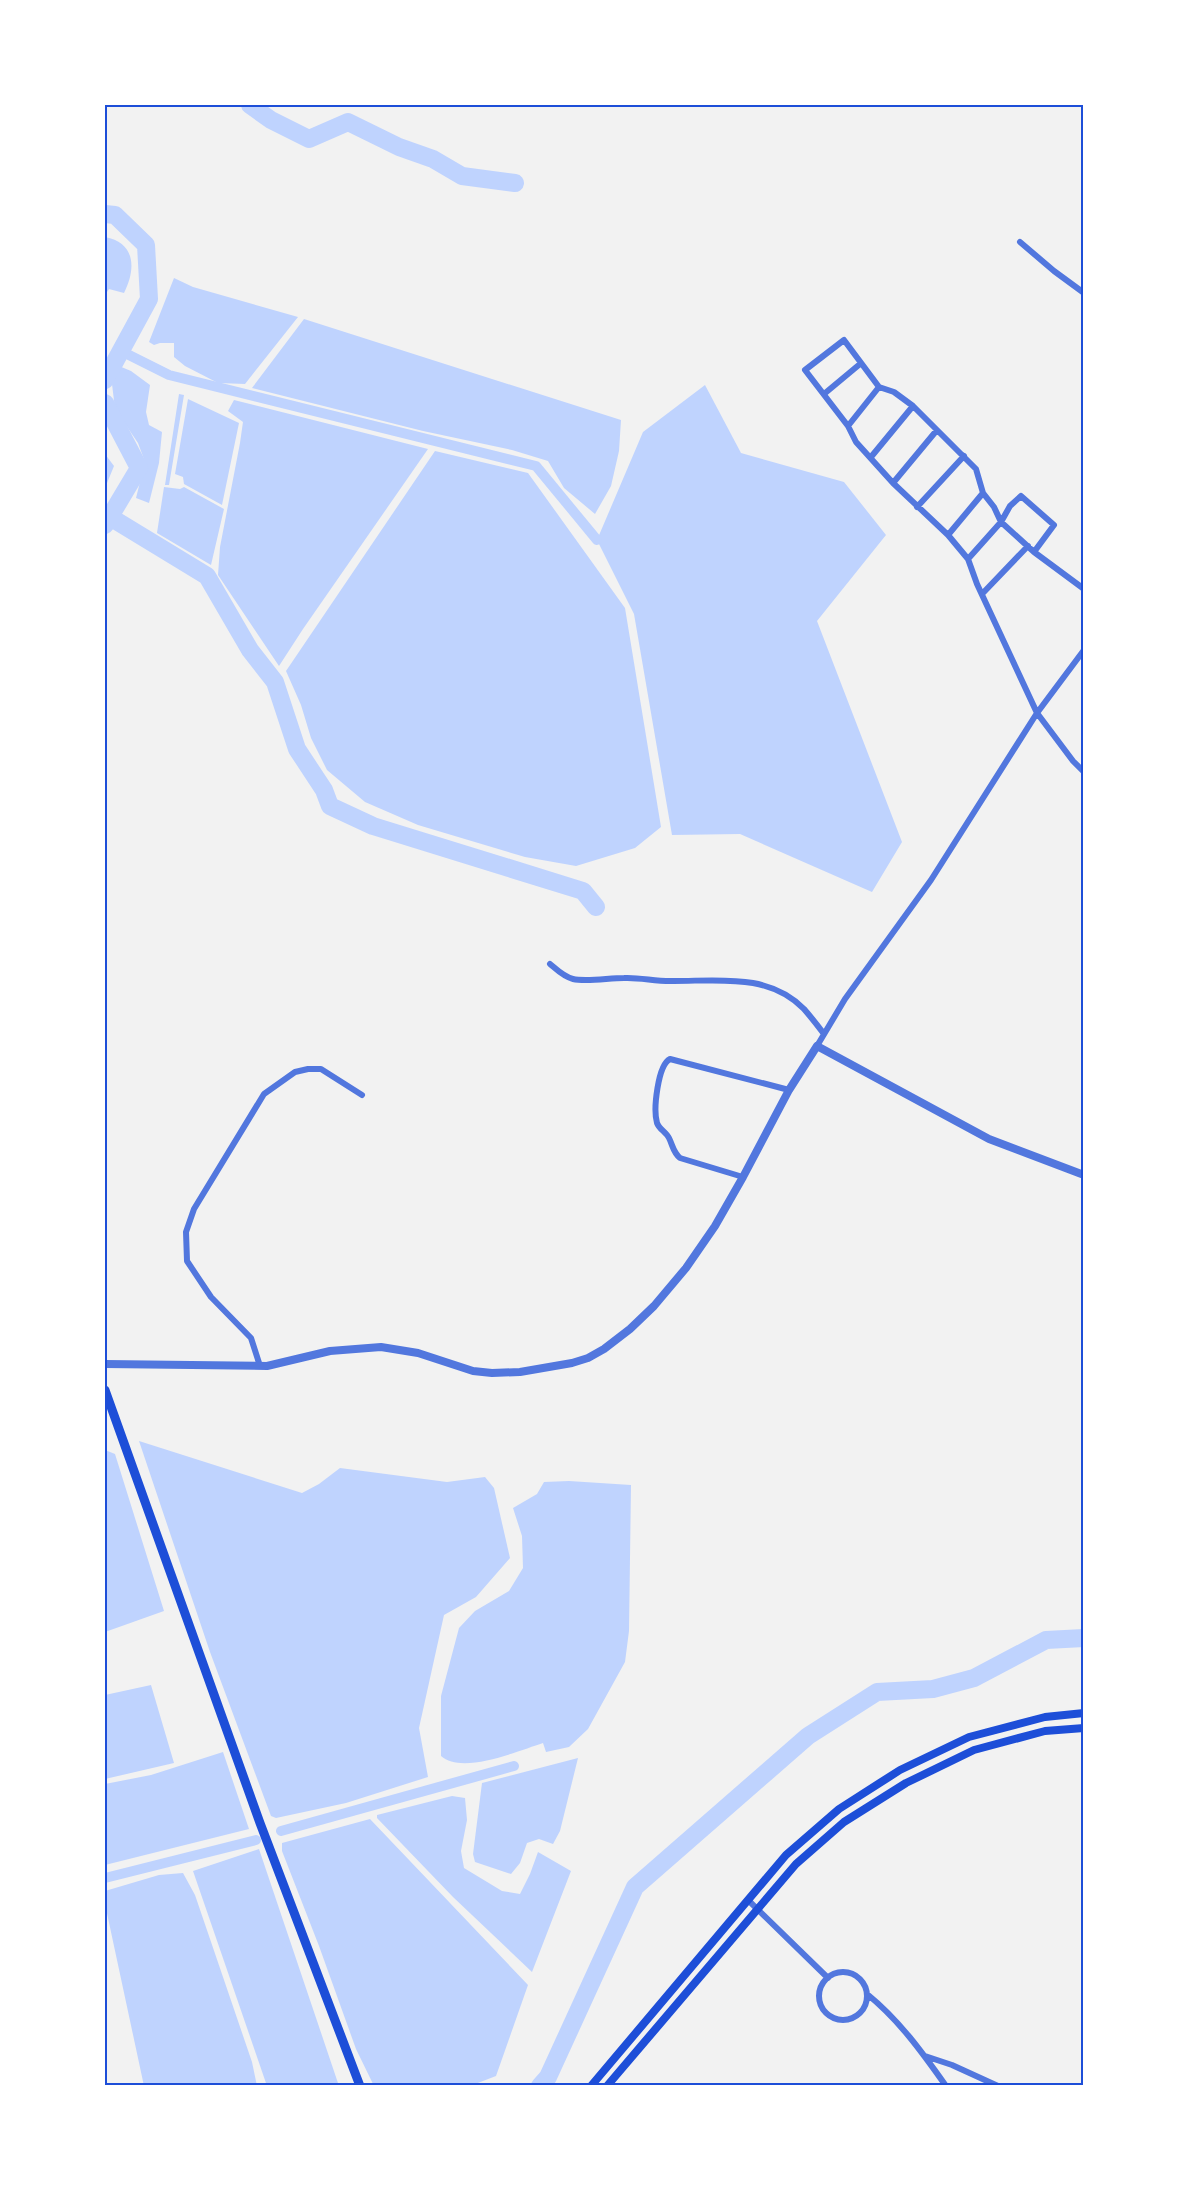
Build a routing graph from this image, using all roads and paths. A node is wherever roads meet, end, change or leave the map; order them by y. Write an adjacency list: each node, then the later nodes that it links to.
1 (1020, 242): 2 (street)
2 (1084, 294)
3 (860, 364): 4 (street); 5 (street); 5 (street)
4 (879, 387): 6 (street); 7 (street)
5 (824, 394): 7 (street)
6 (913, 406): 8 (street); 10 (street)
7 (848, 426): 10 (street)
8 (937, 430): 9 (street); 11 (street)
9 (964, 456): 12 (street); 13 (street)
10 (871, 457): 11 (street)
11 (893, 483): 13 (street)
12 (983, 493): 14 (street); 15 (street)
13 (917, 507): 15 (street)
14 (1001, 522): 16 (street); 17 (street); 18 (street)
15 (948, 535): 18 (street)
16 (1028, 546): 17 (street); 20 (street)
17 (1034, 552): 19 (street)
18 (968, 559): 20 (street)
19 (1084, 589)
20 (982, 594): 22 (street)
21 (1084, 650): 22 (street)
22 (1037, 713): 23 (street); 25 (street)
23 (1084, 772)
24 (550, 964): 25 (street)
25 (824, 1034): 26 (street)
26 (817, 1046): 27 (street); 29 (street)
27 (789, 1090): 30 (street); 30 (street)
28 (362, 1095): 32 (street)
29 (1084, 1175)
30 (744, 1177): 32 (street)
31 (105, 1364): 32 (street)
32 (260, 1366)
33 (105, 1390): 41 (main road)
34 (1084, 1713): 36 (main road)
35 (1084, 1728): 37 (main road)
36 (748, 1900): 37 (street); 42 (main road)
37 (758, 1909): 38 (street); 43 (main road)
38 (828, 1978): 39 (street); 39 (street)
39 (867, 1994): 40 (street)
40 (925, 2056): 44 (street); 45 (street)
41 (360, 2086)
42 (591, 2086)
43 (607, 2086)
44 (946, 2086)
45 (998, 2086)

